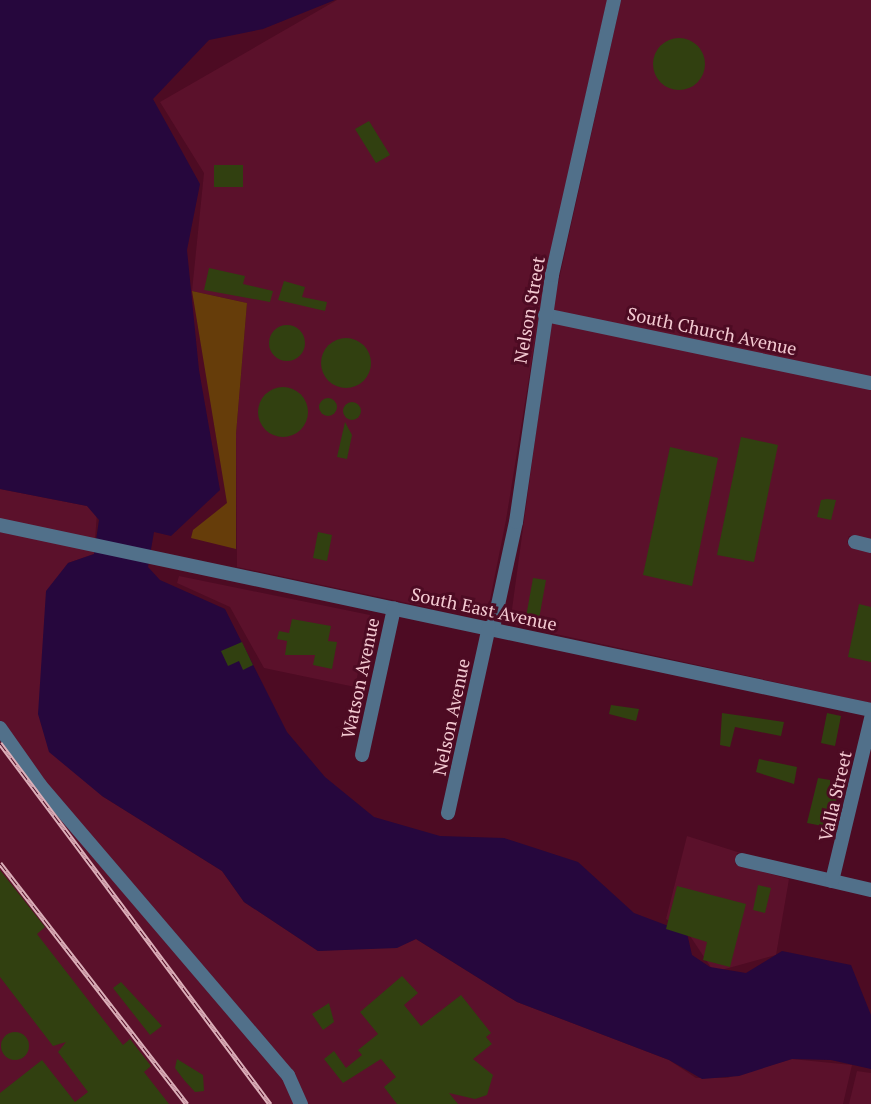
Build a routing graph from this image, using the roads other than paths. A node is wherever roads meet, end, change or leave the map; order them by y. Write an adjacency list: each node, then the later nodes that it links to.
1 (614, 0): 2 (street, Nelson Street)
2 (545, 315): 3 (street, South Church Avenue); 8 (street, Nelson Street)
3 (871, 383)
4 (0, 525): 7 (street, South East Avenue)
5 (855, 542): 6 (street)
6 (871, 546)
7 (394, 608): 8 (street, South East Avenue); 12 (street, Watson Avenue)
8 (491, 628): 9 (street, South East Avenue); 13 (street, Nelson Avenue)
9 (871, 710)
10 (871, 718): 15 (street, Valla Street)
11 (0, 728): 17 (street)
12 (362, 755)
13 (448, 813)
14 (742, 860): 15 (street)
15 (832, 881): 16 (street)
16 (871, 890)
17 (301, 1104)

